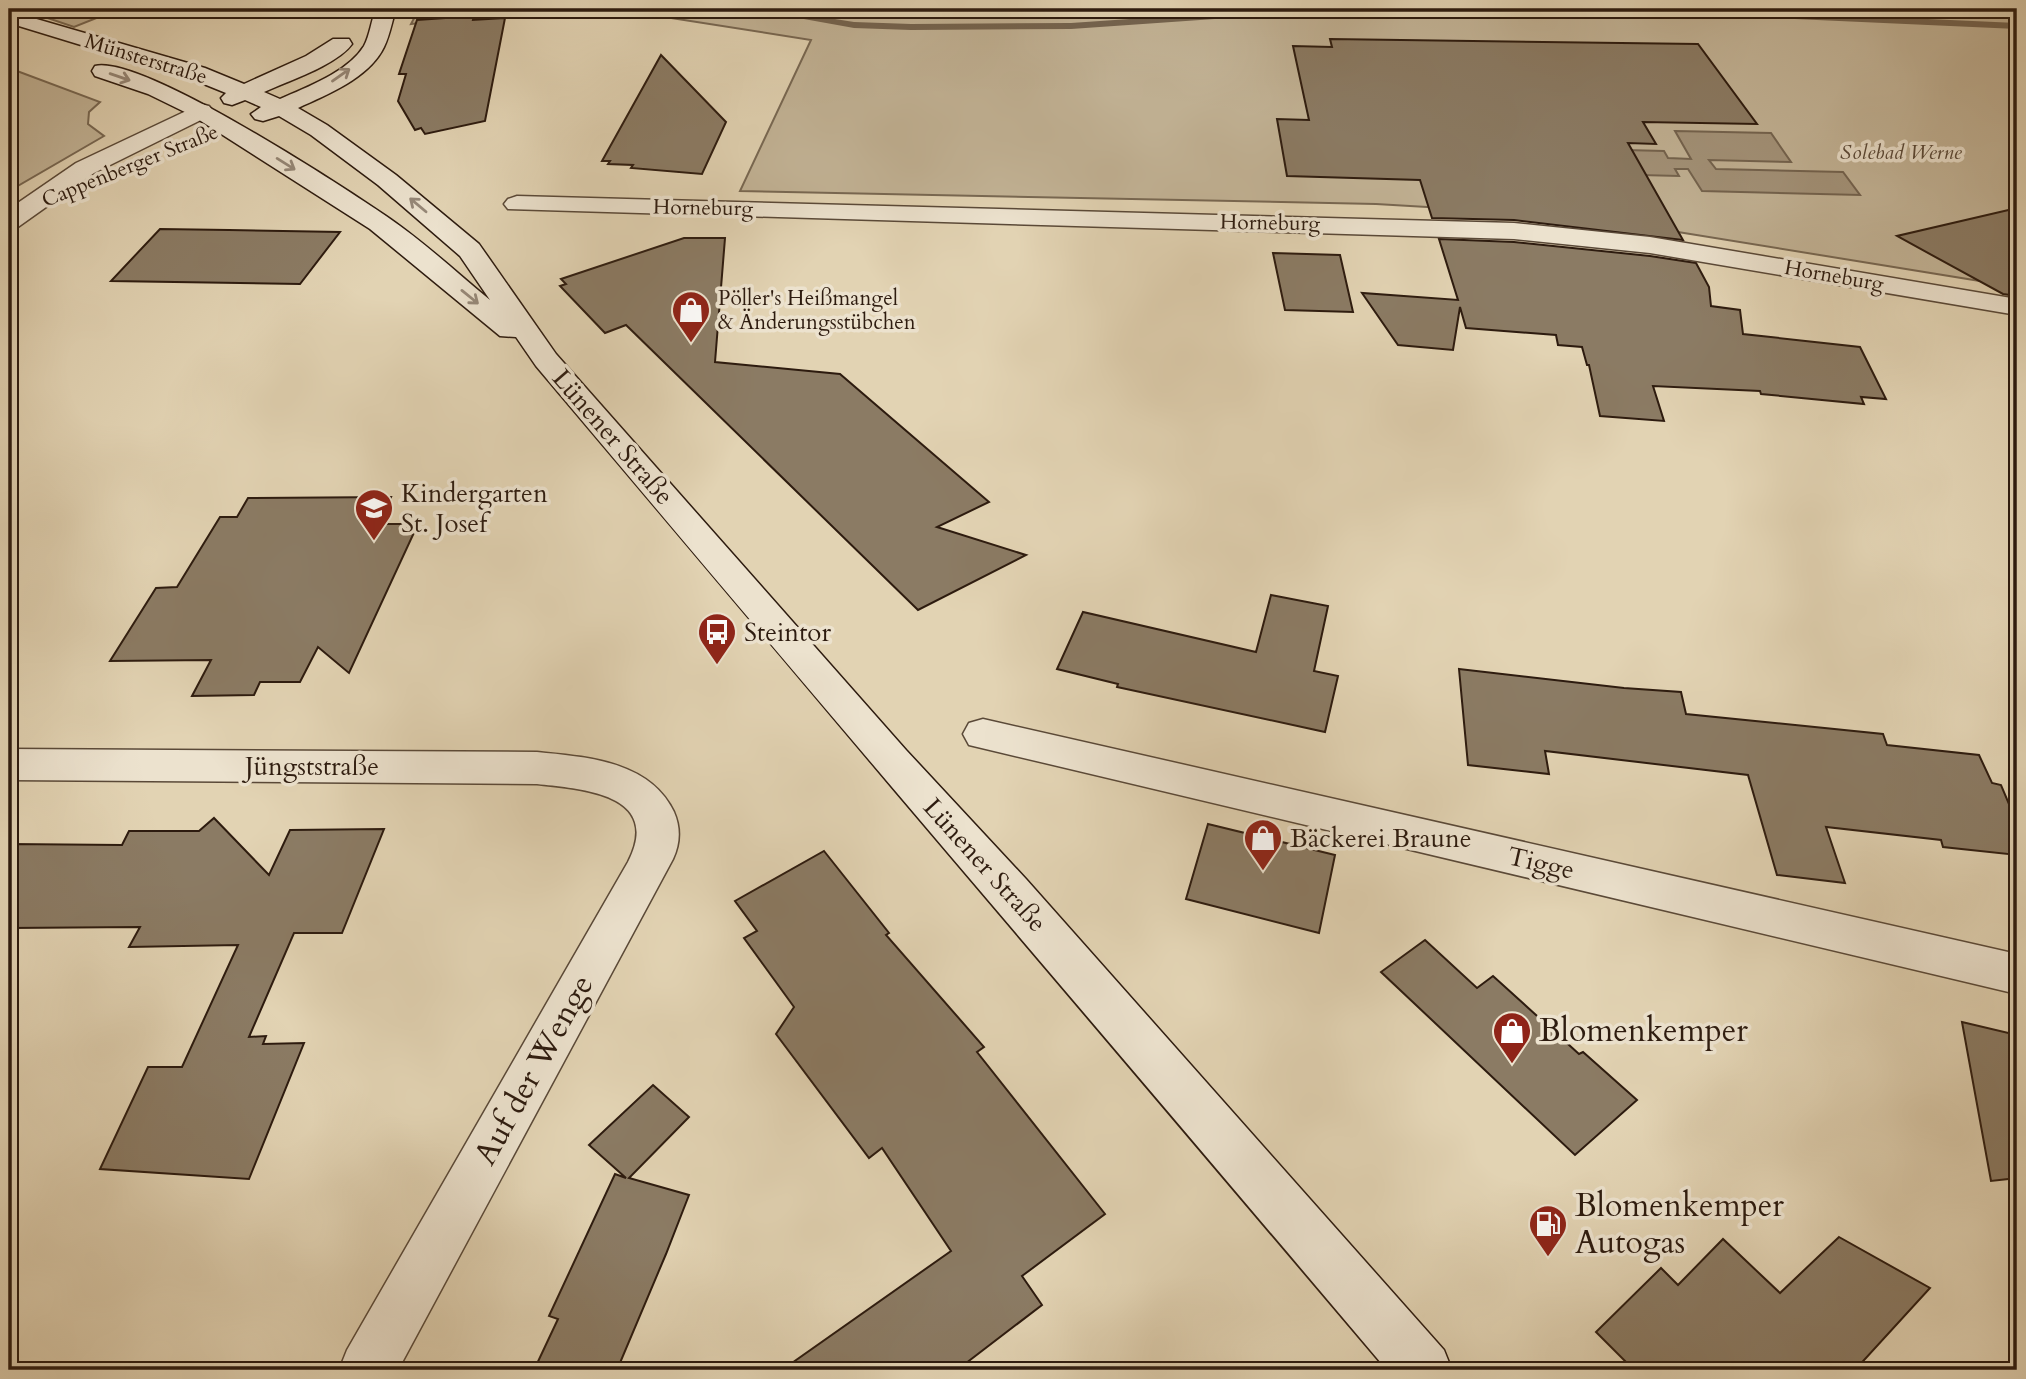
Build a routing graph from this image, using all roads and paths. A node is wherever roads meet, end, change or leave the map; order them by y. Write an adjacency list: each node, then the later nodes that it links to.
1 (384, 13): 6 (main road, Cappenberger Straße); 7 (main road, Cappenberger Straße, one-way to 1)
2 (9, 16): 6 (main road, Münsterstraße)
3 (9, 38): 4 (main road)
4 (33, 47)
5 (83, 64): 8 (main road, Münsterstraße, one-way to 8)
6 (245, 92): 7 (main road, Münsterstraße); 8 (main road, Cappenberger Straße)
7 (281, 107): 9 (main road, Cappenberger Straße); 14 (main road, Lünener Straße, one-way to 7)
8 (201, 111): 9 (main road, Lünener Straße); 11 (main road, Cappenberger Straße)
9 (209, 134): 11 (main road, Cappenberger Straße); 14 (main road, Lünener Straße, one-way to 14)
10 (517, 204): 13 (main road, Horneburg)
11 (32, 206): 12 (main road, Cappenberger Straße)
12 (9, 222)
13 (2017, 307)
14 (547, 360): 20 (main road, Lünener Straße)
15 (983, 734): 18 (main road, Tigge)
16 (9, 764): 17 (main road, Jüngststraße)
17 (614, 779): 19 (main road, Auf der Wenge)
18 (2017, 974)
19 (368, 1370)
20 (1424, 1370)

